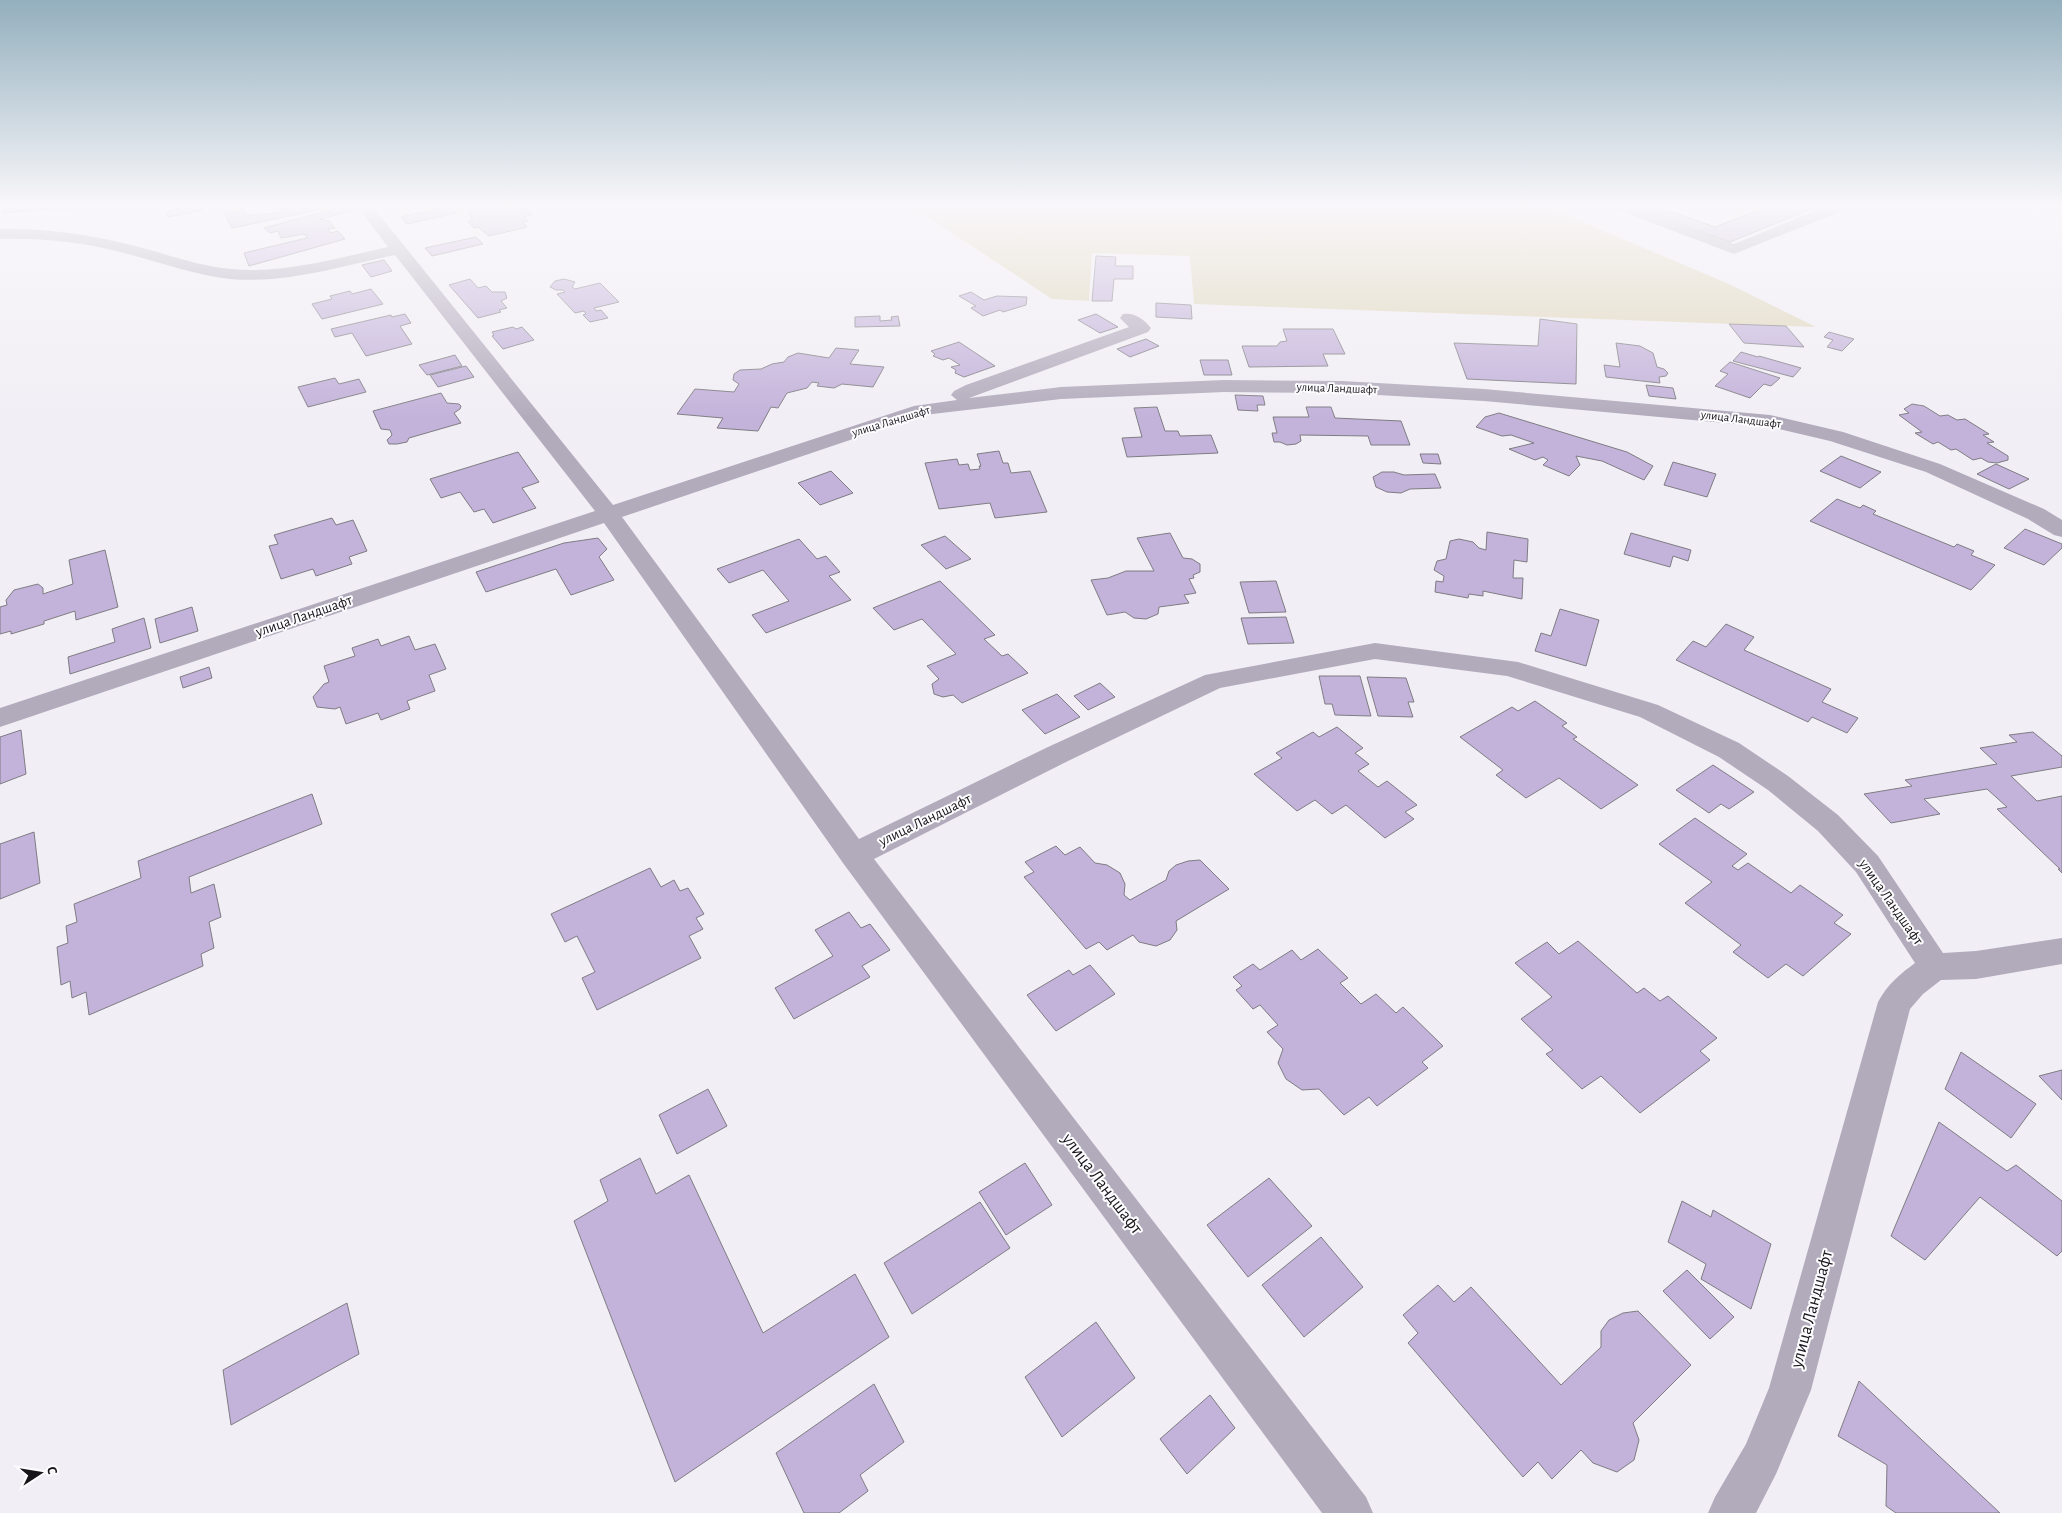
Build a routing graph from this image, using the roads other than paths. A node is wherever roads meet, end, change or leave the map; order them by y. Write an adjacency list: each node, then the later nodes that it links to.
1 (422, 278): 4 (street, улица Ландшафт)
2 (1130, 318): 3 (street)
3 (943, 406): 4 (street, улица Ландшафт); 5 (street, улица Ландшафт)
4 (608, 513): 6 (street, улица Ландшафт); 7 (street, улица Ландшафт)
5 (2062, 530)
6 (0, 718)
7 (854, 855): 9 (street, улица Ландшафт); 10 (street, улица Ландшафт)
8 (2062, 952): 9 (street)
9 (1935, 967): 11 (street, улица Ландшафт)
10 (1350, 1513)
11 (1731, 1513)

